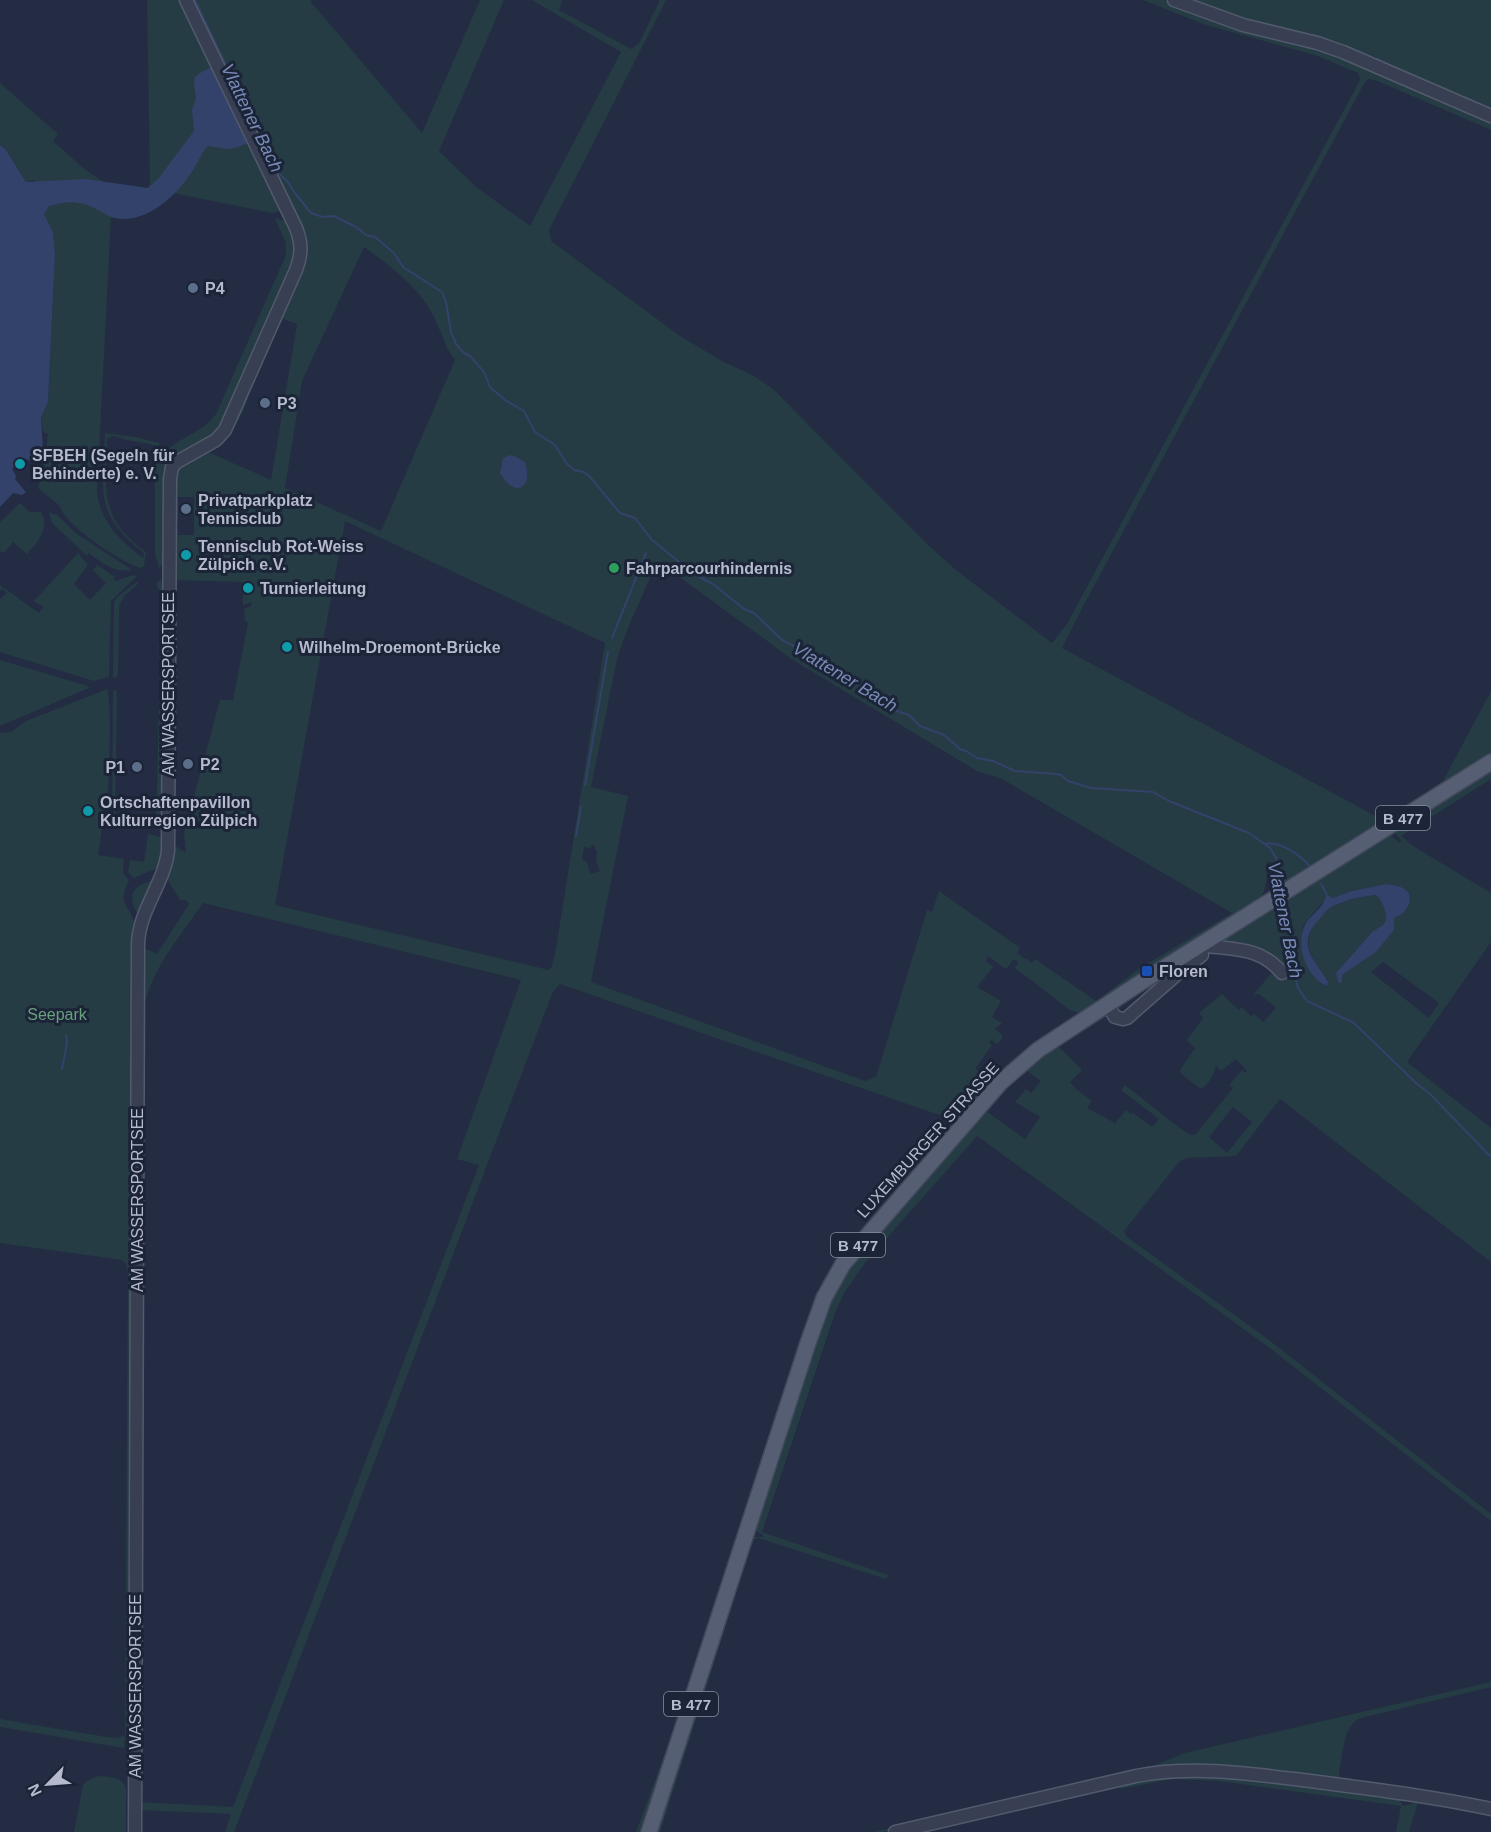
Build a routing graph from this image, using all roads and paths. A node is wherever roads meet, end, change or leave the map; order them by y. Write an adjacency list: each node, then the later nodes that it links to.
1 (186, 0): 10 (street, AM WASSERSPORTSEE)
2 (1174, 0): 3 (street)
3 (1491, 116)
4 (1491, 762): 5 (main road, LUXEMBURGER STRASSE / B 477)
5 (1201, 945): 6 (main road, LUXEMBURGER STRASSE / B 477); 7 (street)
6 (1175, 964): 8 (main road, LUXEMBURGER STRASSE / B 477); 8 (street)
7 (1282, 973)
8 (1107, 1004): 11 (main road, LUXEMBURGER STRASSE / B 477)
9 (1491, 1809): 12 (street)
10 (135, 1832)
11 (649, 1832)
12 (895, 1832)

